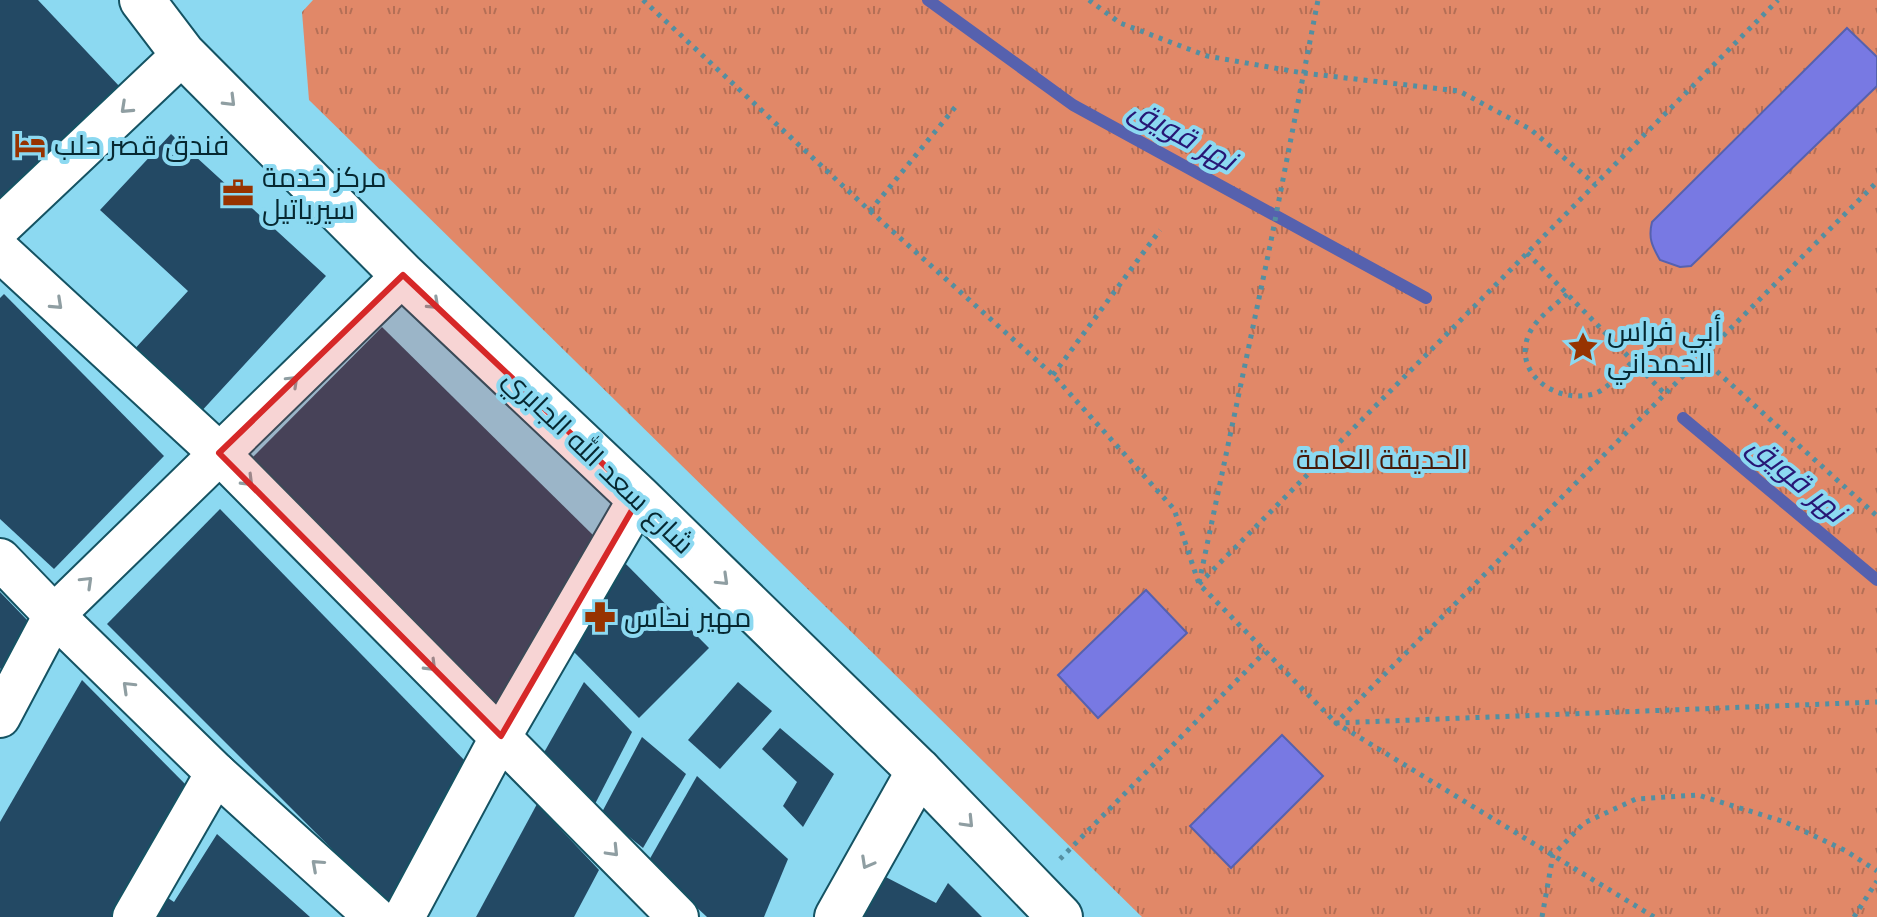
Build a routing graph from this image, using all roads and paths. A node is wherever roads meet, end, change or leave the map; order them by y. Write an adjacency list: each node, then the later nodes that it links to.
1 (142, 0): 6 (main road, شارع سعد الله الجابري)
2 (643, 0): 13 (path)
3 (1089, 0): 7 (path)
4 (1318, 0): 7 (path)
5 (1778, 0): 10 (path)
6 (183, 54): 14 (street, one-way to 14); 18 (main road, شارع سعد الله الجابري, one-way to 18)
7 (1303, 73): 10 (path); 28 (path)
8 (957, 105): 13 (path)
9 (1877, 182): 11 (path)
10 (1595, 184): 17 (path)
11 (1871, 188): 12 (path); 20 (path)
12 (1877, 193)
13 (870, 211): 22 (path)
14 (0, 227)
15 (1160, 230): 22 (path)
16 (0, 251): 24 (street, one-way to 24)
17 (1527, 253): 19 (path); 28 (path)
18 (403, 275): 24 (street, one-way to 18); 25 (main road, شارع سعد الله الجابري, one-way to 25)
19 (1567, 294): 21 (path); 21 (path)
20 (1702, 358): 23 (path); 26 (path)
21 (1633, 361): 23 (path)
22 (1053, 375): 28 (path)
23 (1665, 394): 33 (path)
24 (219, 453): 29 (street, one-way to 24); 34 (street, one-way to 34)
25 (639, 498): 34 (street); 35 (main road, شارع سعد الله الجابري, one-way to 35)
26 (1877, 516)
27 (0, 559): 29 (street)
28 (1199, 584): 30 (path)
29 (54, 615): 32 (street); 36 (street, one-way to 29)
30 (1265, 652): 33 (path); 40 (path)
31 (1877, 702): 33 (path)
32 (0, 717)
33 (1336, 723): 37 (path)
34 (501, 736): 43 (street); 44 (street, one-way to 44)
35 (919, 771): 40 (main road, شارع سعد الله الجابري, one-way to 40); 45 (main road, one-way to 45)
36 (216, 773): 41 (street); 42 (street, one-way to 36)
37 (1553, 855): 38 (path); 46 (path); 47 (path)
38 (1877, 871)
39 (1877, 881): 48 (path)
40 (1046, 903)
41 (133, 917)
42 (375, 917)
43 (404, 917)
44 (678, 917)
45 (837, 917)
46 (1542, 917)
47 (1654, 917)
48 (1854, 917)

